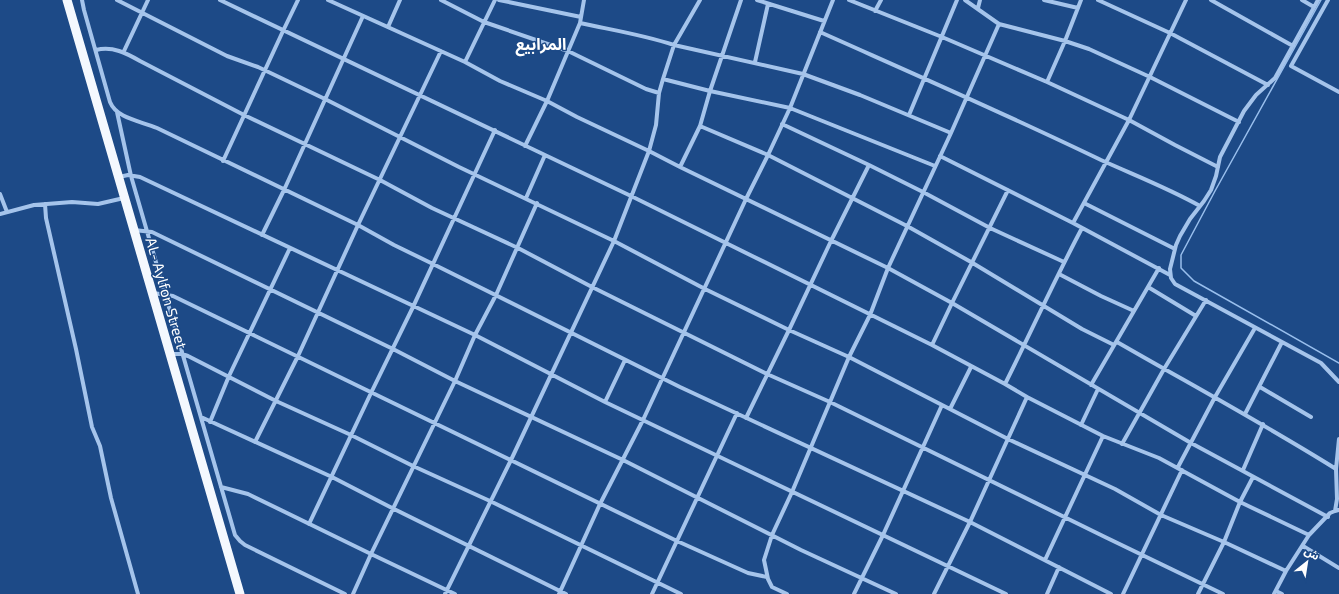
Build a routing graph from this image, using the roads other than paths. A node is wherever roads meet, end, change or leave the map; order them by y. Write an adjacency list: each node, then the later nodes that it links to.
1 (66, 0): 100 (highway, AL- Aylfon Street)
2 (82, 0): 52 (street)
3 (117, 0): 37 (street)
4 (148, 0): 37 (street)
5 (220, 0): 30 (street)
6 (298, 0): 45 (street)
7 (328, 0): 38 (street)
8 (400, 0): 44 (street)
9 (440, 0): 41 (street)
10 (495, 0): 41 (street)
11 (499, 0): 39 (street)
12 (584, 0): 39 (street)
13 (700, 0): 50 (street)
14 (741, 0): 56 (street)
15 (757, 0): 32 (street)
16 (833, 0): 40 (street)
17 (849, 0): 36 (street)
18 (881, 0): 36 (street)
19 (957, 0): 48 (street)
20 (965, 0): 34 (street)
21 (980, 0): 34 (street)
22 (1044, 0): 35 (street)
23 (1081, 0): 35 (street)
24 (1098, 0): 47 (street)
25 (1186, 0): 47 (street)
26 (1211, 0): 31 (street)
27 (1302, 0): 33 (street)
28 (1318, 0): 33 (street)
29 (1328, 0): 69 (street)
30 (226, 1): 45 (street)
31 (1220, 2): 51 (street)
32 (768, 4): 40 (street); 60 (street)
33 (1314, 7): 51 (street)
34 (978, 8): 43 (street)
35 (1078, 8): 49 (street)
36 (875, 11): 48 (street)
37 (142, 13): 55 (street); 61 (street)
38 (363, 16): 44 (street); 58 (street)
39 (581, 17): 42 (street)
40 (824, 21): 46 (street)
41 (484, 22): 54 (street); 59 (street)
42 (580, 23): 50 (street); 54 (street)
43 (999, 24): 49 (street); 57 (street)
44 (388, 27): 53 (street)
45 (283, 30): 58 (street); 61 (street)
46 (820, 32): 62 (street); 64 (street)
47 (1170, 34): 63 (street); 67 (street)
48 (942, 37): 57 (street); 64 (street)
49 (1065, 41): 63 (street); 66 (street)
50 (674, 45): 56 (street); 65 (street)
51 (1293, 46): 67 (street)
52 (96, 50): 55 (street); 76 (street)
53 (441, 51): 59 (street); 71 (street)
54 (568, 51): 70 (street); 74 (street)
55 (124, 52): 78 (street)
56 (722, 55): 60 (street); 68 (street)
57 (984, 56): 66 (street); 72 (street)
58 (343, 58): 71 (street); 73 (street)
59 (465, 62): 74 (street)
60 (755, 62): 62 (street)
61 (264, 70): 73 (street); 78 (street)
62 (803, 74): 75 (street); 77 (street)
63 (1150, 77): 79 (street); 80 (street)
64 (924, 78): 72 (street); 77 (street)
65 (663, 79): 68 (street); 70 (street)
66 (1047, 82): 79 (street)
67 (1268, 85): 80 (street)
68 (710, 91): 75 (street); 82 (street)
69 (1339, 92)
70 (659, 93): 88 (street)
71 (420, 95): 83 (street); 85 (street)
72 (967, 97): 84 (street); 93 (street)
73 (325, 99): 85 (street); 86 (street)
74 (547, 101): 87 (street); 88 (street)
75 (790, 108): 81 (street); 95 (street)
76 (117, 112): 92 (street); 99 (street)
77 (909, 114): 84 (street)
78 (244, 115): 86 (street); 92 (street)
79 (1129, 120): 93 (street); 96 (street)
80 (1239, 122): 96 (street)
81 (782, 124): 90 (street); 94 (street)
82 (700, 126): 90 (street); 97 (street)
83 (495, 130): 87 (street); 98 (street)
84 (951, 132): 91 (street)
85 (400, 136): 98 (street); 101 (street)
86 (304, 144): 101 (street); 102 (street)
87 (525, 146): 89 (street)
88 (649, 151): 97 (street); 106 (street)
89 (545, 155): 106 (street); 108 (street)
90 (768, 155): 109 (street); 110 (street)
91 (940, 156): 95 (street); 103 (street)
92 (223, 160): 102 (street)
93 (1107, 162): 111 (street); 114 (street)
94 (869, 165): 104 (street); 109 (street)
95 (935, 166): 104 (street)
96 (1218, 166): 114 (street)
97 (680, 167): 110 (street)
98 (475, 174): 108 (street); 117 (street)
99 (131, 176): 100 (street); 124 (street); 125 (street)
100 (118, 177): 107 (highway, AL- Aylfon Street)
101 (380, 180): 117 (street); 119 (street)
102 (284, 190): 119 (street); 125 (street)
103 (1008, 190): 118 (street); 121 (street)
104 (923, 192): 120 (street); 121 (street)
105 (0, 194): 115 (street)
106 (631, 196): 126 (street); 128 (street)
107 (124, 198): 112 (street); 123 (highway, AL- Aylfon Street)
108 (526, 198): 113 (street)
109 (852, 198): 120 (street); 127 (street)
110 (746, 199): 127 (street); 128 (street)
111 (1084, 203): 118 (street); 131 (street)
112 (45, 204): 115 (street); 261 (street)
113 (537, 204): 126 (street); 130 (street)
114 (1200, 206): 131 (street)
115 (7, 212): 116 (street)
116 (0, 214)
117 (454, 218): 130 (street); 134 (street)
118 (1073, 223): 122 (street)
119 (358, 225): 134 (street); 137 (street)
120 (907, 226): 132 (street); 135 (street)
121 (990, 228): 132 (street); 133 (street)
122 (1082, 228): 133 (street); 136 (street)
123 (134, 230): 124 (street); 145 (highway, AL- Aylfon Street)
124 (146, 231): 144 (street); 146 (street)
125 (262, 235): 129 (street)
126 (614, 241): 141 (street); 143 (street)
127 (830, 241): 135 (street); 140 (street)
128 (726, 243): 140 (street); 143 (street)
129 (290, 248): 137 (street); 144 (street)
130 (518, 248): 141 (street); 147 (street)
131 (1175, 249): 139 (street)
132 (971, 262): 149 (street); 150 (street)
133 (1064, 262): 138 (street)
134 (433, 264): 147 (street); 151 (street)
135 (888, 268): 149 (street); 154 (street)
136 (1159, 268): 139 (street); 142 (street)
137 (337, 269): 151 (street); 153 (street)
138 (1059, 274): 150 (street); 152 (street)
139 (1170, 275): 148 (street)
140 (810, 284): 154 (street); 157 (street)
141 (592, 287): 158 (street); 159 (street)
142 (1148, 287): 152 (street); 155 (street)
143 (705, 289): 157 (street); 159 (street)
144 (270, 290): 153 (street); 160 (street)
145 (152, 292): 146 (street); 167 (highway, AL- Aylfon Street)
146 (164, 294): 160 (street); 168 (street)
147 (496, 295): 158 (street); 161 (street)
148 (1206, 300): 155 (street); 156 (street)
149 (952, 303): 164 (street); 165 (street)
150 (1043, 305): 163 (street); 165 (street)
151 (413, 307): 161 (street); 166 (street)
152 (1134, 311): 163 (street)
153 (318, 312): 166 (street); 169 (street)
154 (870, 315): 164 (street); 170 (street)
155 (1196, 316): 173 (street)
156 (1255, 328): 162 (street); 185 (street)
157 (789, 330): 170 (street); 175 (street)
158 (571, 332): 171 (street); 174 (street)
159 (685, 332): 175 (street); 177 (street)
160 (249, 333): 169 (street); 176 (street)
161 (475, 335): 174 (street); 178 (street)
162 (1282, 342): 179 (street); 182 (street)
163 (1116, 344): 173 (street); 181 (street)
164 (932, 345): 172 (street)
165 (1024, 346): 180 (street); 181 (street)
166 (393, 349): 178 (street); 184 (street)
167 (170, 354): 168 (street); 262 (highway, AL- Aylfon Street)
168 (182, 354): 176 (street); 195 (street)
169 (298, 356): 184 (street); 187 (street)
170 (849, 358): 189 (street); 190 (street)
171 (625, 360): 177 (street); 188 (street)
172 (972, 367): 180 (street); 191 (street)
173 (1164, 369): 185 (street); 192 (street)
174 (551, 374): 188 (street); 196 (street)
175 (767, 374): 189 (street); 198 (street)
176 (229, 376): 187 (street); 200 (street)
177 (662, 378): 193 (street); 199 (street)
178 (456, 381): 196 (street); 201 (street)
179 (1339, 382)
180 (1005, 384): 186 (street)
181 (1091, 385): 183 (street)
182 (1260, 387): 194 (street); 197 (street)
183 (1098, 389): 192 (street); 202 (street)
184 (371, 392): 201 (street); 204 (street)
185 (1215, 396): 194 (street); 209 (street)
186 (1027, 397): 202 (street); 206 (street)
187 (276, 400): 204 (street); 208 (street)
188 (605, 402): 199 (street)
189 (830, 402): 212 (street); 213 (street)
190 (942, 405): 191 (street); 213 (street)
191 (950, 409): 206 (street)
192 (1140, 412): 209 (street); 210 (street)
193 (737, 413): 198 (street); 214 (street)
194 (1245, 414): 203 (street)
195 (201, 417): 200 (street); 225 (street)
196 (531, 417): 215 (street); 216 (street)
197 (1311, 417)
198 (746, 418): 212 (street)
199 (643, 420): 214 (street); 216 (street)
200 (210, 422): 208 (street)
201 (434, 423): 215 (street); 217 (street)
202 (1081, 424): 205 (street)
203 (1263, 424): 219 (street); 220 (street)
204 (351, 435): 217 (street); 222 (street)
205 (1103, 436): 210 (street); 221 (street)
206 (1008, 439): 221 (street); 224 (street)
207 (1339, 439): 211 (street)
208 (255, 442): 222 (street)
209 (1191, 443): 218 (street); 220 (street)
210 (1122, 444): 218 (street)
211 (1338, 446): 219 (street)
212 (810, 448): 226 (street); 227 (street)
213 (922, 448): 224 (street); 226 (street)
214 (716, 456): 227 (street); 228 (street)
215 (511, 460): 229 (street); 231 (street)
216 (623, 460): 228 (street); 231 (street)
217 (413, 466): 229 (street); 232 (street)
218 (1180, 469): 230 (street); 234 (street)
219 (1336, 469): 233 (street)
220 (1243, 470): 223 (street)
221 (1085, 475): 234 (street); 236 (street)
222 (332, 477): 232 (street); 238 (street)
223 (1253, 477): 230 (street); 235 (street)
224 (990, 481): 236 (street); 237 (street)
225 (221, 487): 238 (street); 263 (street)
226 (903, 491): 237 (street); 240 (street)
227 (792, 492): 239 (street); 240 (street)
228 (697, 498): 239 (street); 242 (street)
229 (490, 500): 244 (street); 245 (street)
230 (1240, 502): 241 (street); 243 (street)
231 (600, 504): 242 (street); 245 (street)
232 (394, 509): 244 (street); 247 (street)
233 (1337, 510): 235 (street)
234 (1161, 515): 243 (street); 248 (street)
235 (1328, 517): 241 (street)
236 (1066, 518): 248 (street); 249 (street)
237 (970, 522): 249 (street); 250 (street)
238 (309, 524): 247 (street)
239 (772, 535): 254 (street); 255 (street)
240 (883, 535): 250 (street); 255 (street)
241 (1309, 535): 246 (street)
242 (677, 541): 254 (street); 256 (street)
243 (1224, 542): 253 (street); 257 (street)
244 (470, 545): 258 (street); 259 (street)
245 (581, 545): 256 (street); 259 (street)
246 (1303, 546): 252 (street); 253 (street)
247 (371, 554): 258 (street); 264 (street)
248 (1142, 554): 257 (street); 276 (street)
249 (1045, 560): 251 (street)
250 (948, 566): 272 (street); 273 (street)
251 (1059, 567): 274 (street); 275 (street)
252 (1339, 568)
253 (1286, 571): 260 (street)
254 (767, 577): 269 (street)
255 (861, 578): 270 (street); 271 (street)
256 (658, 582): 267 (street); 268 (street)
257 (1203, 584): 277 (street); 278 (street)
258 (446, 592): 265 (street)
259 (559, 592): 266 (street)
260 (1276, 592): 279 (street)
261 (138, 594)
262 (240, 594)
263 (345, 594)
264 (353, 594)
265 (455, 594)
266 (566, 594)
267 (652, 594)
268 (681, 594)
269 (787, 594)
270 (854, 594)
271 (896, 594)
272 (934, 594)
273 (1006, 594)
274 (1048, 594)
275 (1111, 594)
276 (1124, 594)
277 (1198, 594)
278 (1223, 594)
279 (1282, 594)

